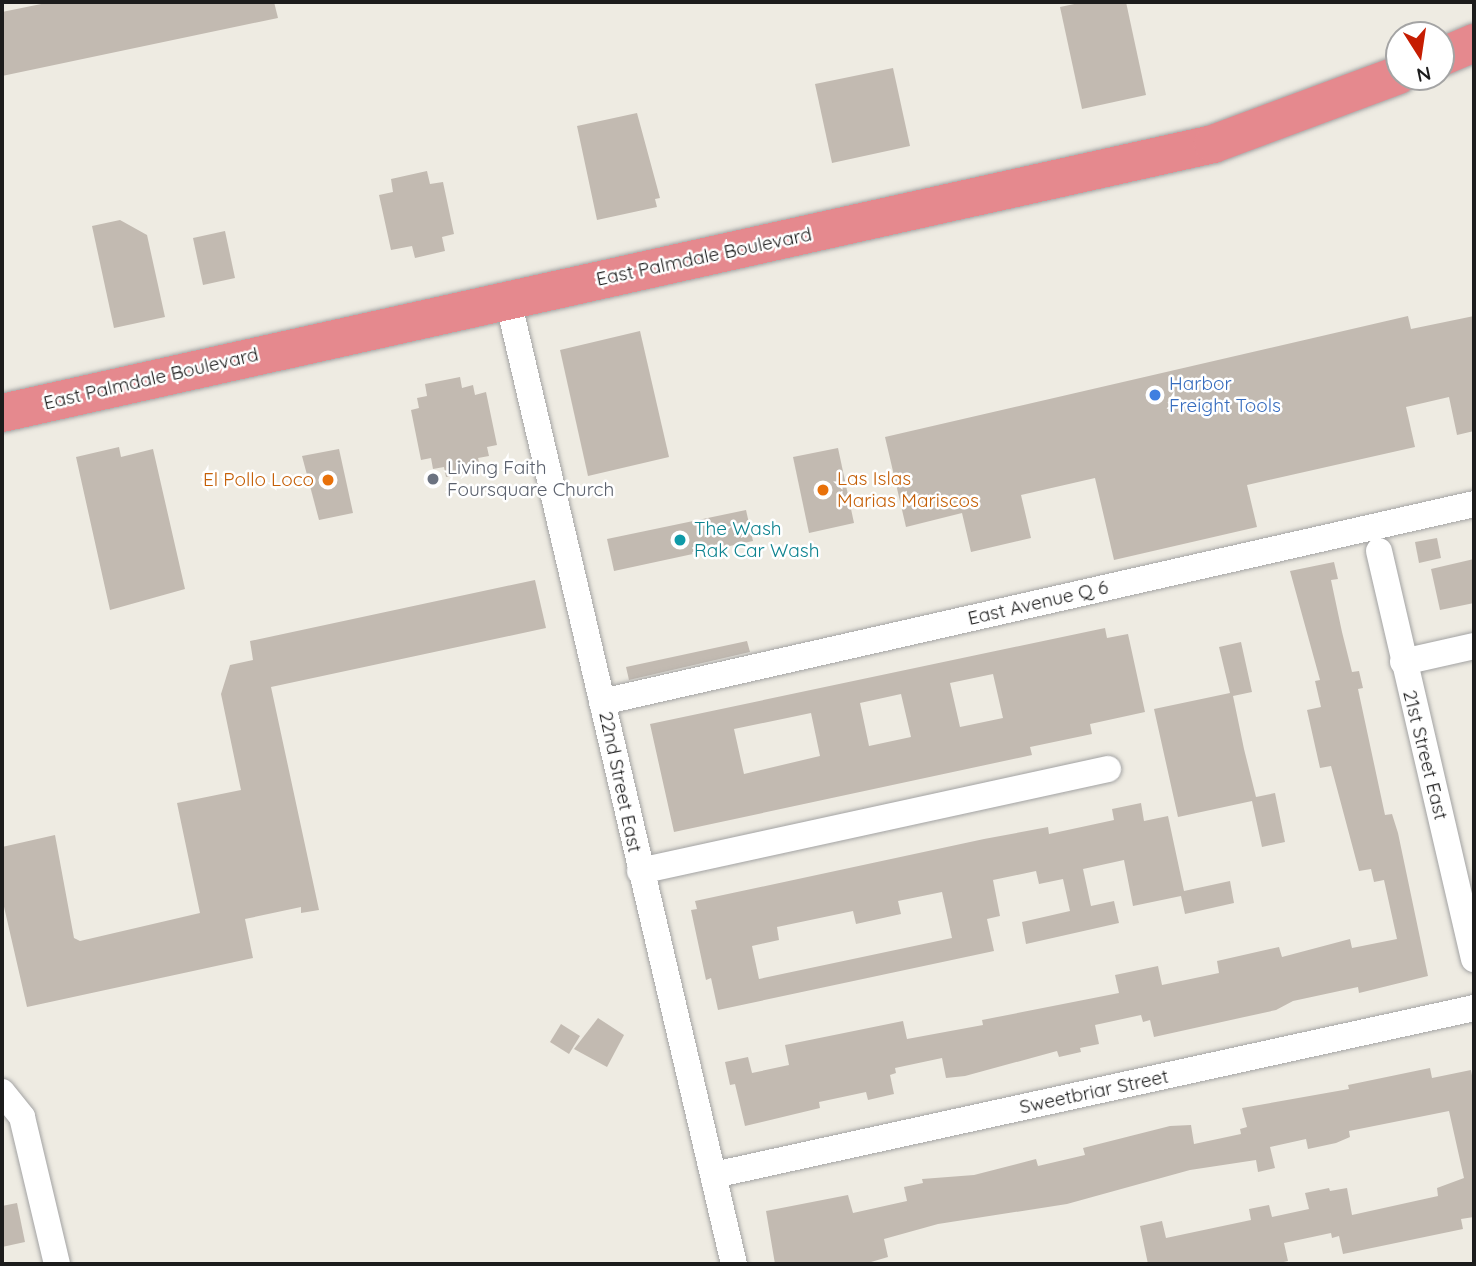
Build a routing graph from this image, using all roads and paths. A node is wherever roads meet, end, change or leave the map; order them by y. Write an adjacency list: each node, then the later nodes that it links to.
1 (1474, 43): 2 (highway)
2 (1455, 51)
3 (1385, 80): 4 (highway, East Palmdale Boulevard)
4 (508, 300): 5 (highway, East Palmdale Boulevard); 10 (street, 22nd Street East)
5 (2, 413)
6 (1474, 504): 10 (street, East Avenue Q 6)
7 (1379, 551): 9 (street, 21st Street East)
8 (1474, 646): 9 (street)
9 (1403, 662): 13 (street, 21st Street East)
10 (602, 702): 12 (street, 22nd Street East)
11 (1108, 769): 12 (street)
12 (640, 871): 16 (street, 22nd Street East)
13 (1474, 959)
14 (1474, 1008): 16 (street, Sweetbriar Street)
15 (2, 1092): 17 (street)
16 (713, 1175): 18 (street, 22nd Street East)
17 (57, 1264)
18 (734, 1264)

